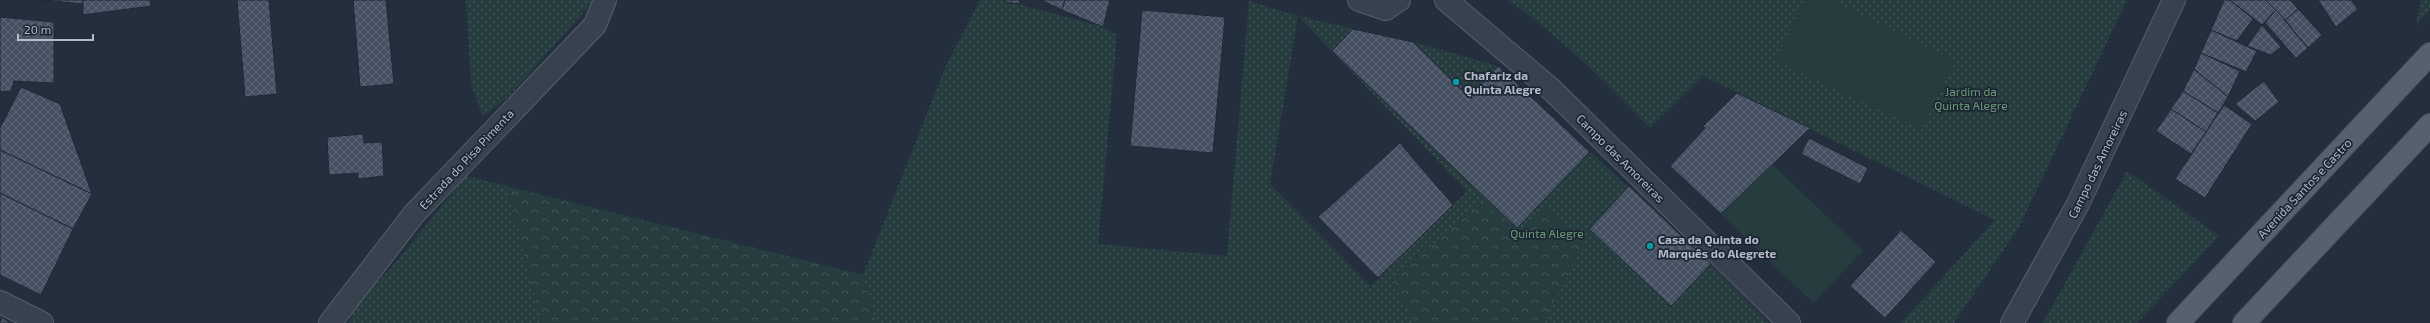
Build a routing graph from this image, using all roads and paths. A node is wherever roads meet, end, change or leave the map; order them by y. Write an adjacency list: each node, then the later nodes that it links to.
1 (605, 0): 10 (street, Estrada do Pisa Pimenta)
2 (1359, 0): 5 (street)
3 (1446, 0): 11 (street, Campo das Amoreiras)
4 (2174, 0): 12 (street, Campo das Amoreiras)
5 (1392, 4)
6 (2430, 54): 13 (main road, Avenida Santos e Castro)
7 (2430, 125): 14 (main road)
8 (0, 302): 9 (street)
9 (42, 323)
10 (330, 323)
11 (1789, 323)
12 (2012, 323)
13 (2178, 323)
14 (2244, 323)

